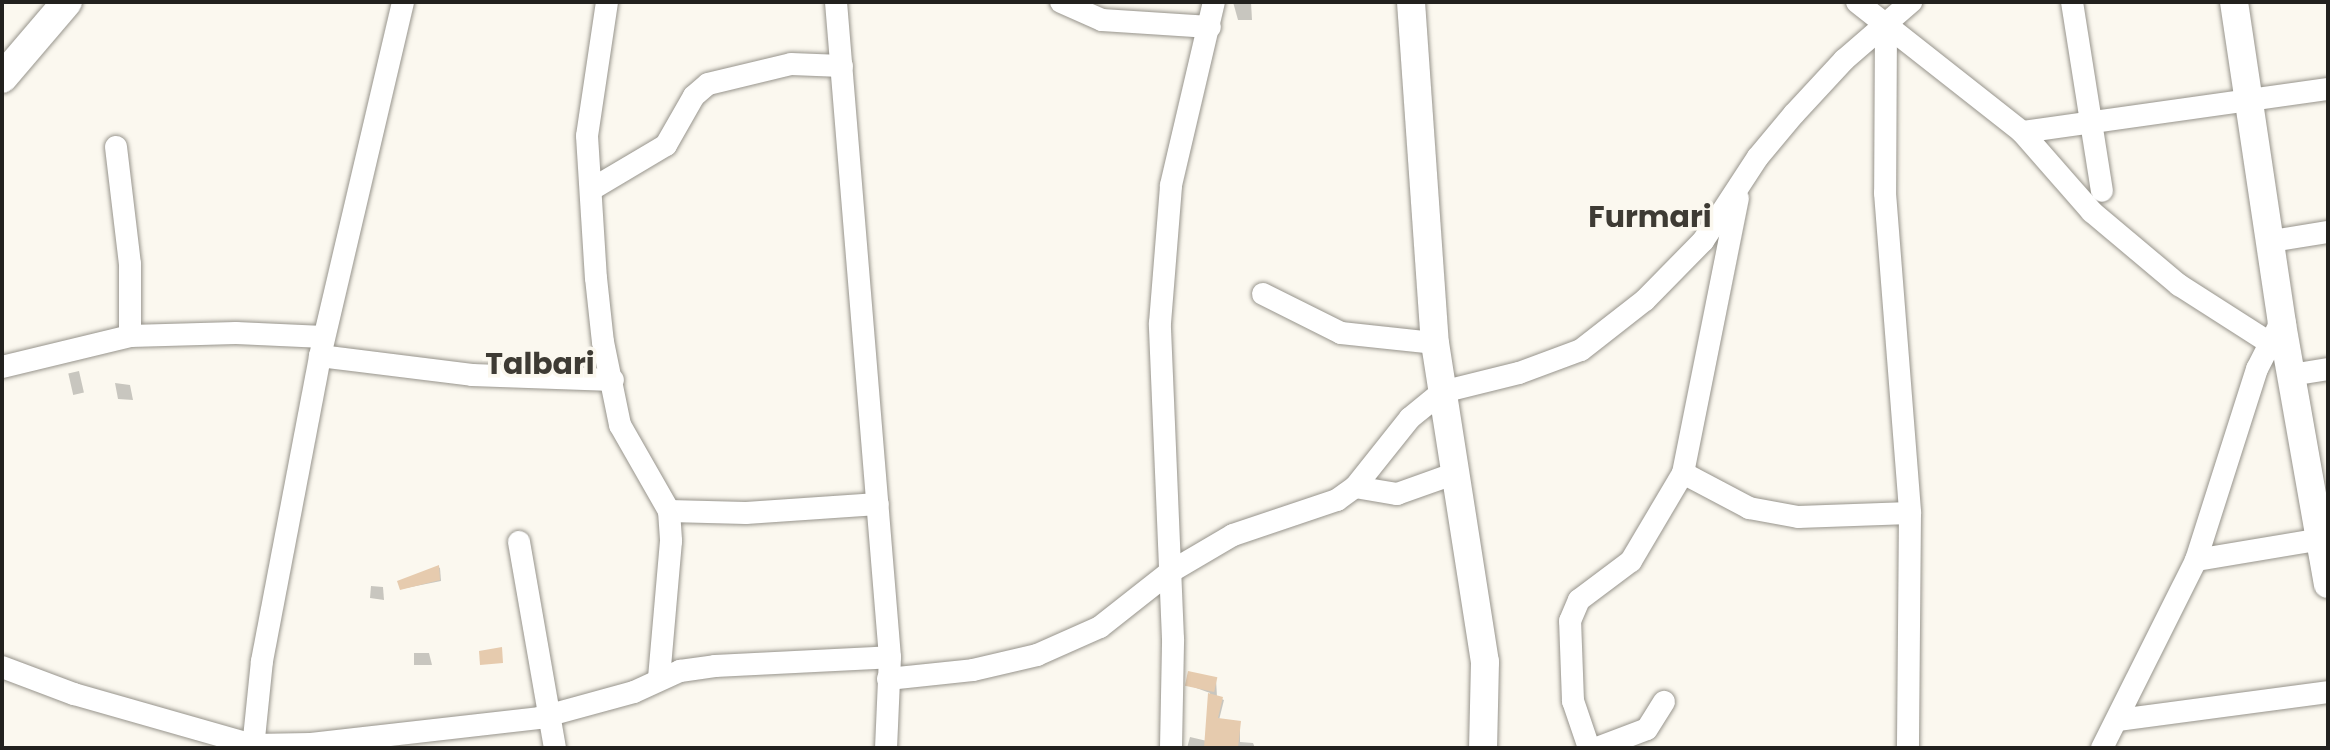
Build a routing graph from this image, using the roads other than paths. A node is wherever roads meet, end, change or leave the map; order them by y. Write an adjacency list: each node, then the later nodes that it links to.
1 (67, 2): 15 (main road)
2 (403, 2): 30 (street)
3 (607, 2): 22 (street)
4 (836, 2): 14 (street)
5 (1061, 2): 13 (street)
6 (1214, 2): 13 (street)
7 (1411, 2): 29 (street)
8 (1857, 2): 12 (street)
9 (1911, 2): 12 (street)
10 (2072, 2): 18 (street)
11 (2234, 2): 17 (street)
12 (1886, 24): 19 (street); 21 (street); 41 (street)
13 (1210, 27): 45 (street)
14 (842, 66): 22 (street); 39 (street)
15 (2, 78)
16 (2328, 89): 17 (street)
17 (2251, 102): 18 (street); 25 (street)
18 (2094, 121): 19 (street); 23 (street)
19 (2022, 132): 27 (street)
20 (116, 147): 28 (street)
21 (1741, 185): 35 (street); 37 (street)
22 (592, 189): 34 (street)
23 (2102, 191)
24 (2328, 232): 25 (street)
25 (2272, 241): 27 (street)
26 (1263, 294): 29 (street)
27 (2275, 333): 33 (street); 44 (street)
28 (130, 336): 30 (street); 31 (street)
29 (1435, 343): 35 (street)
30 (322, 347): 34 (street); 54 (street)
31 (2, 367)
32 (2328, 369): 33 (street)
33 (2291, 375): 42 (street)
34 (613, 380): 40 (street)
35 (1442, 392): 36 (street); 38 (street)
36 (1456, 473): 38 (street); 58 (street)
37 (1683, 473): 41 (street); 59 (street)
38 (1355, 487): 45 (street)
39 (878, 504): 40 (street); 48 (street)
40 (669, 511): 49 (street)
41 (1910, 513): 61 (street)
42 (2325, 539): 44 (street); 46 (street)
43 (519, 542): 52 (street)
44 (2196, 560): 53 (street)
45 (1170, 572): 48 (street); 57 (street)
46 (2328, 584)
47 (2, 667): 54 (street)
48 (889, 668): 49 (street); 56 (street)
49 (659, 679): 52 (street)
50 (2328, 692): 53 (street)
51 (1664, 702): 60 (street)
52 (546, 716): 54 (street); 55 (street)
53 (2119, 720): 62 (street)
54 (253, 747)
55 (555, 748)
56 (886, 748)
57 (1171, 748)
58 (1483, 748)
59 (1589, 748)
60 (1597, 748)
61 (1908, 748)
62 (2102, 748)

